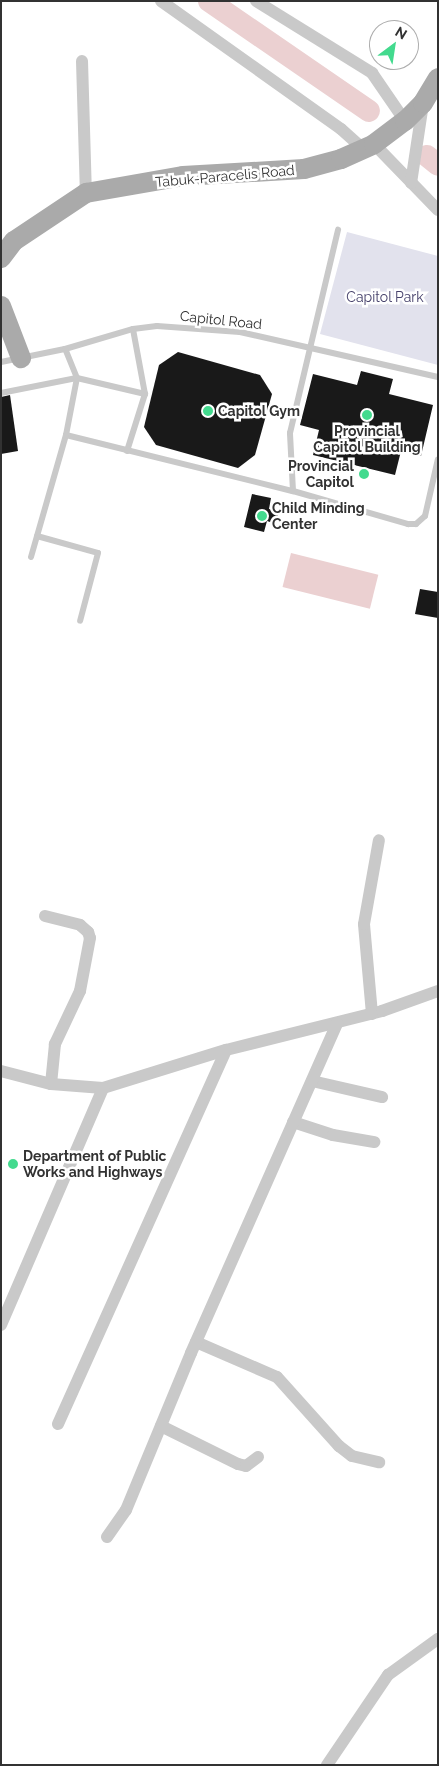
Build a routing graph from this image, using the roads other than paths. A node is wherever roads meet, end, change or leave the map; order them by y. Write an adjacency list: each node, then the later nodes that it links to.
1 (161, 1): 6 (street)
2 (256, 1): 5 (street)
3 (82, 61): 8 (street)
4 (432, 91): 5 (main road, Tabuk-Paracelis Road); 7 (street)
5 (405, 120): 6 (main road, Tabuk-Paracelis Road)
6 (368, 146): 7 (street); 8 (main road, Tabuk-Paracelis Road)
7 (411, 183): 9 (street)
8 (86, 193): 11 (main road, Tabuk-Paracelis Road)
9 (438, 210)
10 (338, 230): 15 (lane)
11 (8, 240): 12 (main road, Tabuk-Paracelis Road)
12 (1, 258)
13 (1, 306): 17 (main road)
14 (134, 328): 15 (lane, Capitol Road); 16 (lane, Capitol Road); 21 (lane)
15 (313, 346): 18 (lane, Capitol Road); 25 (lane)
16 (65, 349): 17 (lane, Capitol Road); 19 (lane)
17 (11, 360)
18 (438, 377)
19 (76, 378): 20 (lane); 21 (lane); 22 (lane)
20 (1, 393)
21 (145, 394): 23 (lane)
22 (66, 434): 23 (lane); 26 (lane)
23 (127, 451): 25 (lane)
24 (438, 459): 25 (lane)
25 (293, 491)
26 (37, 536): 27 (lane); 28 (lane)
27 (31, 557)
28 (80, 621)
29 (379, 840): 32 (street)
30 (45, 916): 37 (street)
31 (438, 992): 32 (street)
32 (372, 1014): 33 (street)
33 (337, 1023): 34 (street); 36 (street)
34 (226, 1050): 38 (street); 44 (street)
35 (1, 1071): 37 (street)
36 (312, 1080): 39 (street); 40 (street)
37 (51, 1084): 38 (street)
38 (103, 1088): 42 (street)
39 (382, 1097)
40 (293, 1122): 41 (street); 43 (street)
41 (374, 1142)
42 (1, 1325)
43 (196, 1342): 45 (street); 47 (street)
44 (58, 1424)
45 (161, 1426): 46 (street); 48 (street)
46 (258, 1457)
47 (379, 1462)
48 (107, 1537)
49 (438, 1639): 50 (street)
50 (327, 1765)

